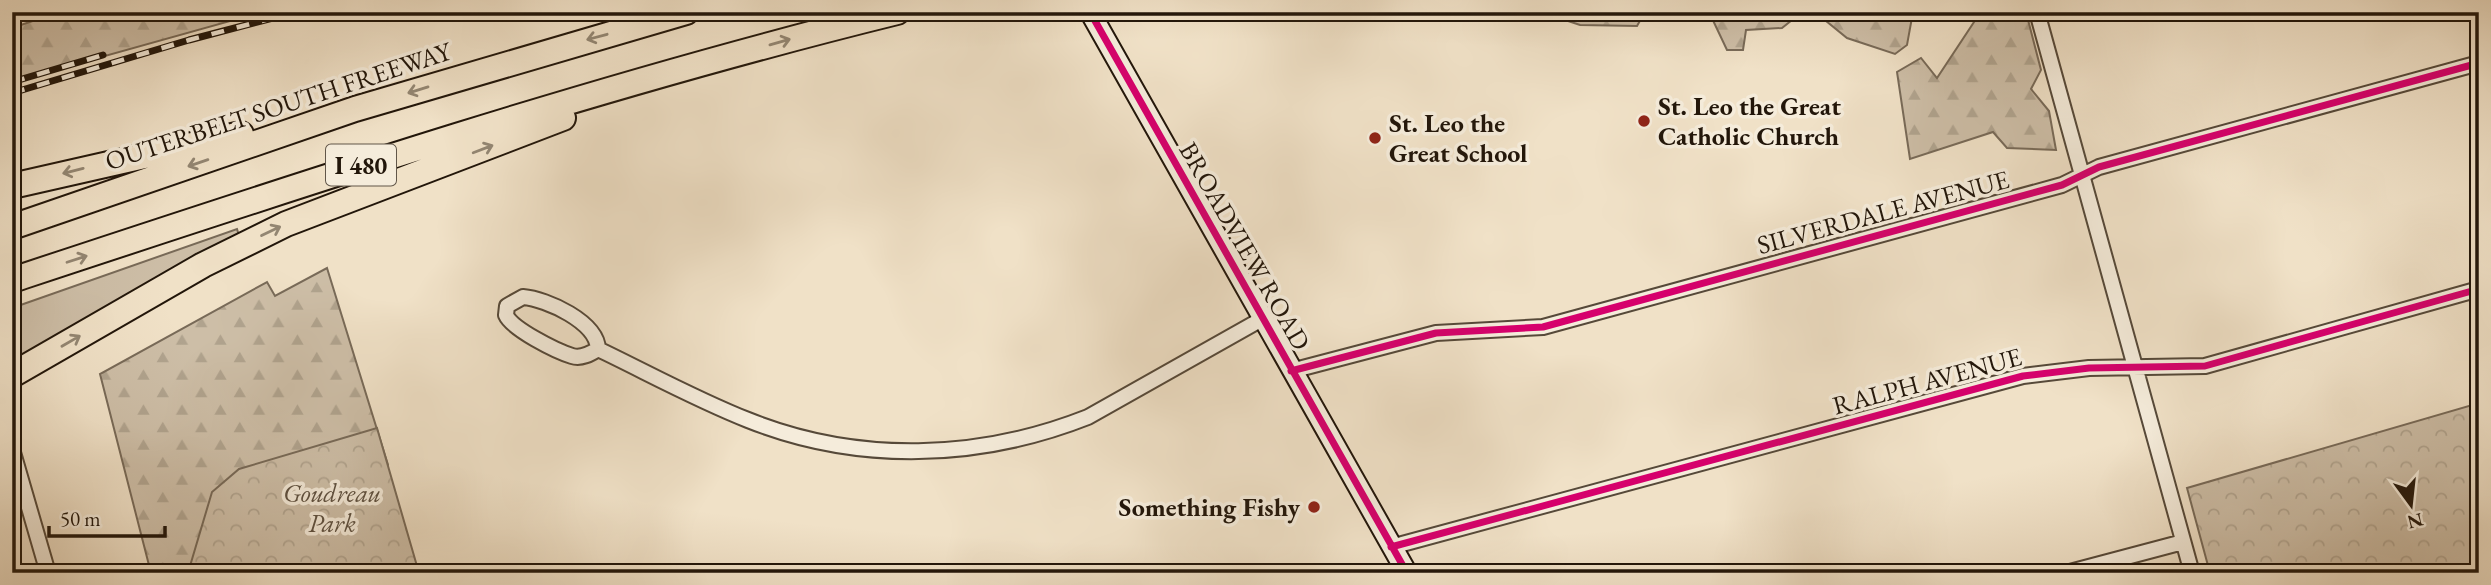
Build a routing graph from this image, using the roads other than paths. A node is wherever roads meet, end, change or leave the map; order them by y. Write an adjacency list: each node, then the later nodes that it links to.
1 (686, 12): 7 (highway, OUTERBELT SOUTH FREEWAY / I 480, one-way to 7)
2 (897, 12): 5 (highway, I 480, one-way to 2)
3 (2037, 12): 8 (street)
4 (1092, 15): 13 (main road, BROADVIEW ROAD)
5 (714, 61): 11 (highway, I 480, one-way to 5); 17 (highway, one-way to 5)
6 (2479, 63): 8 (street, SILVERDALE AVENUE)
7 (355, 109): 9 (highway, one-way to 9); 10 (highway, OUTERBELT SOUTH FREEWAY / I 480, one-way to 10)
8 (2083, 176): 15 (street); 16 (street, SILVERDALE AVENUE)
9 (12, 186)
10 (12, 227)
11 (12, 281)
12 (2479, 289): 15 (street, RALPH AVENUE)
13 (1262, 319): 14 (street); 16 (main road, BROADVIEW ROAD)
14 (598, 349): 14 (street)
15 (2136, 368): 19 (street); 20 (street, RALPH AVENUE)
16 (1291, 371): 20 (main road, BROADVIEW ROAD)
17 (12, 375)
18 (12, 449): 21 (street)
19 (2183, 541): 23 (street); 24 (street)
20 (1391, 547): 22 (main road, BROADVIEW ROAD)
21 (48, 573)
22 (1407, 573)
23 (2066, 573)
24 (2192, 573)

